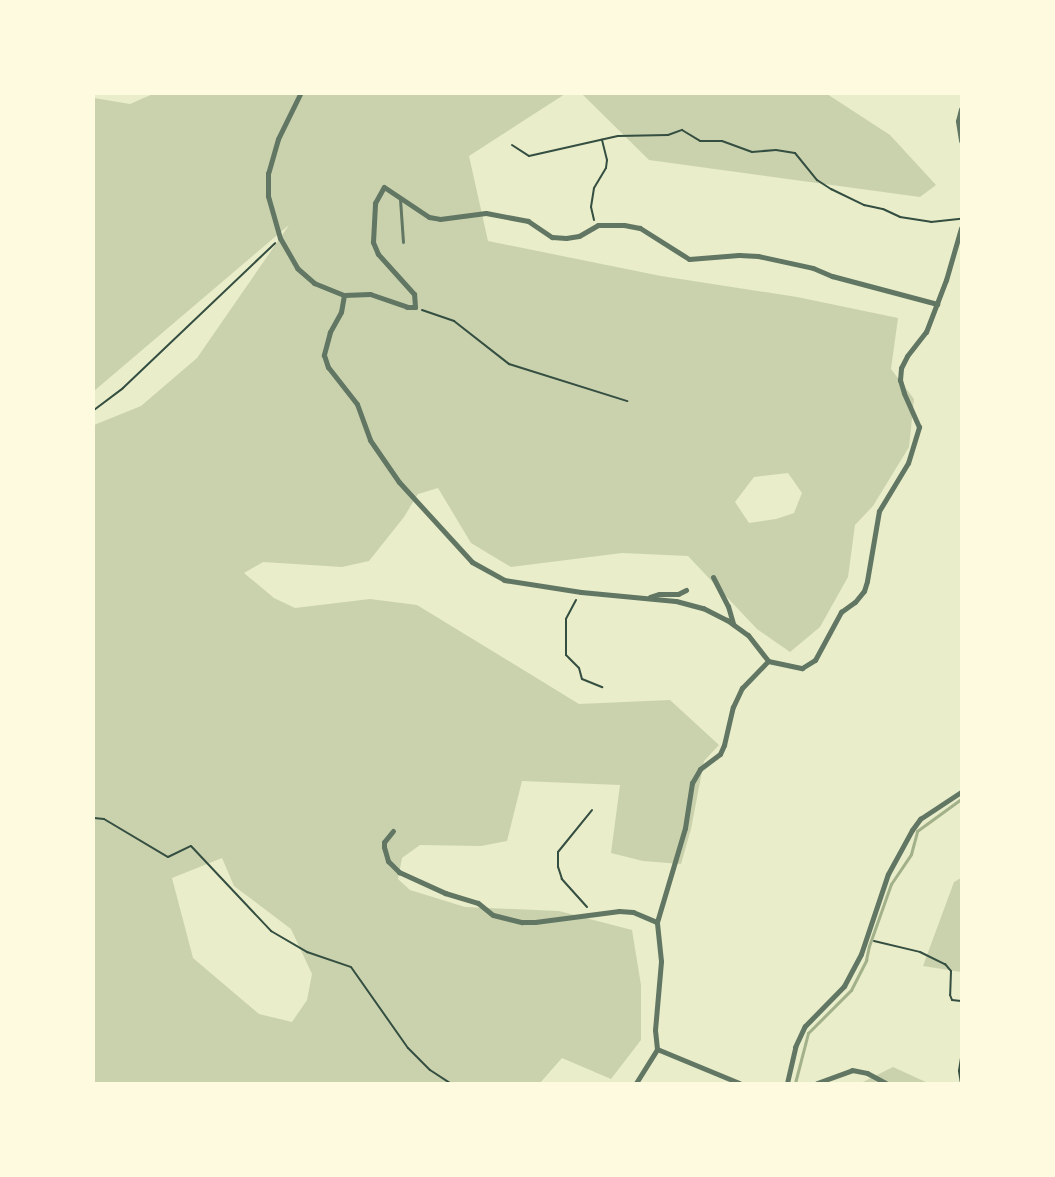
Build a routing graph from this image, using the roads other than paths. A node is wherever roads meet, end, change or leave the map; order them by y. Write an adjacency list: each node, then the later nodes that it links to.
1 (300, 94): 8 (street)
2 (961, 109): 3 (street)
3 (961, 141)
4 (400, 199): 7 (lane); 8 (street); 9 (street)
5 (961, 228): 6 (street)
6 (959, 239): 9 (street)
7 (403, 242)
8 (344, 295): 12 (street)
9 (937, 304): 14 (street)
10 (714, 577): 13 (street)
11 (686, 590): 12 (street)
12 (647, 598): 13 (street)
13 (733, 624): 14 (street)
14 (768, 661): 17 (street)
15 (961, 792): 22 (street)
16 (393, 831): 17 (street)
17 (657, 922): 18 (street)
18 (657, 1049): 20 (street); 21 (street)
19 (832, 1081): 23 (street); 24 (street)
20 (636, 1083)
21 (739, 1083)
22 (787, 1083)
23 (817, 1083)
24 (886, 1083)

